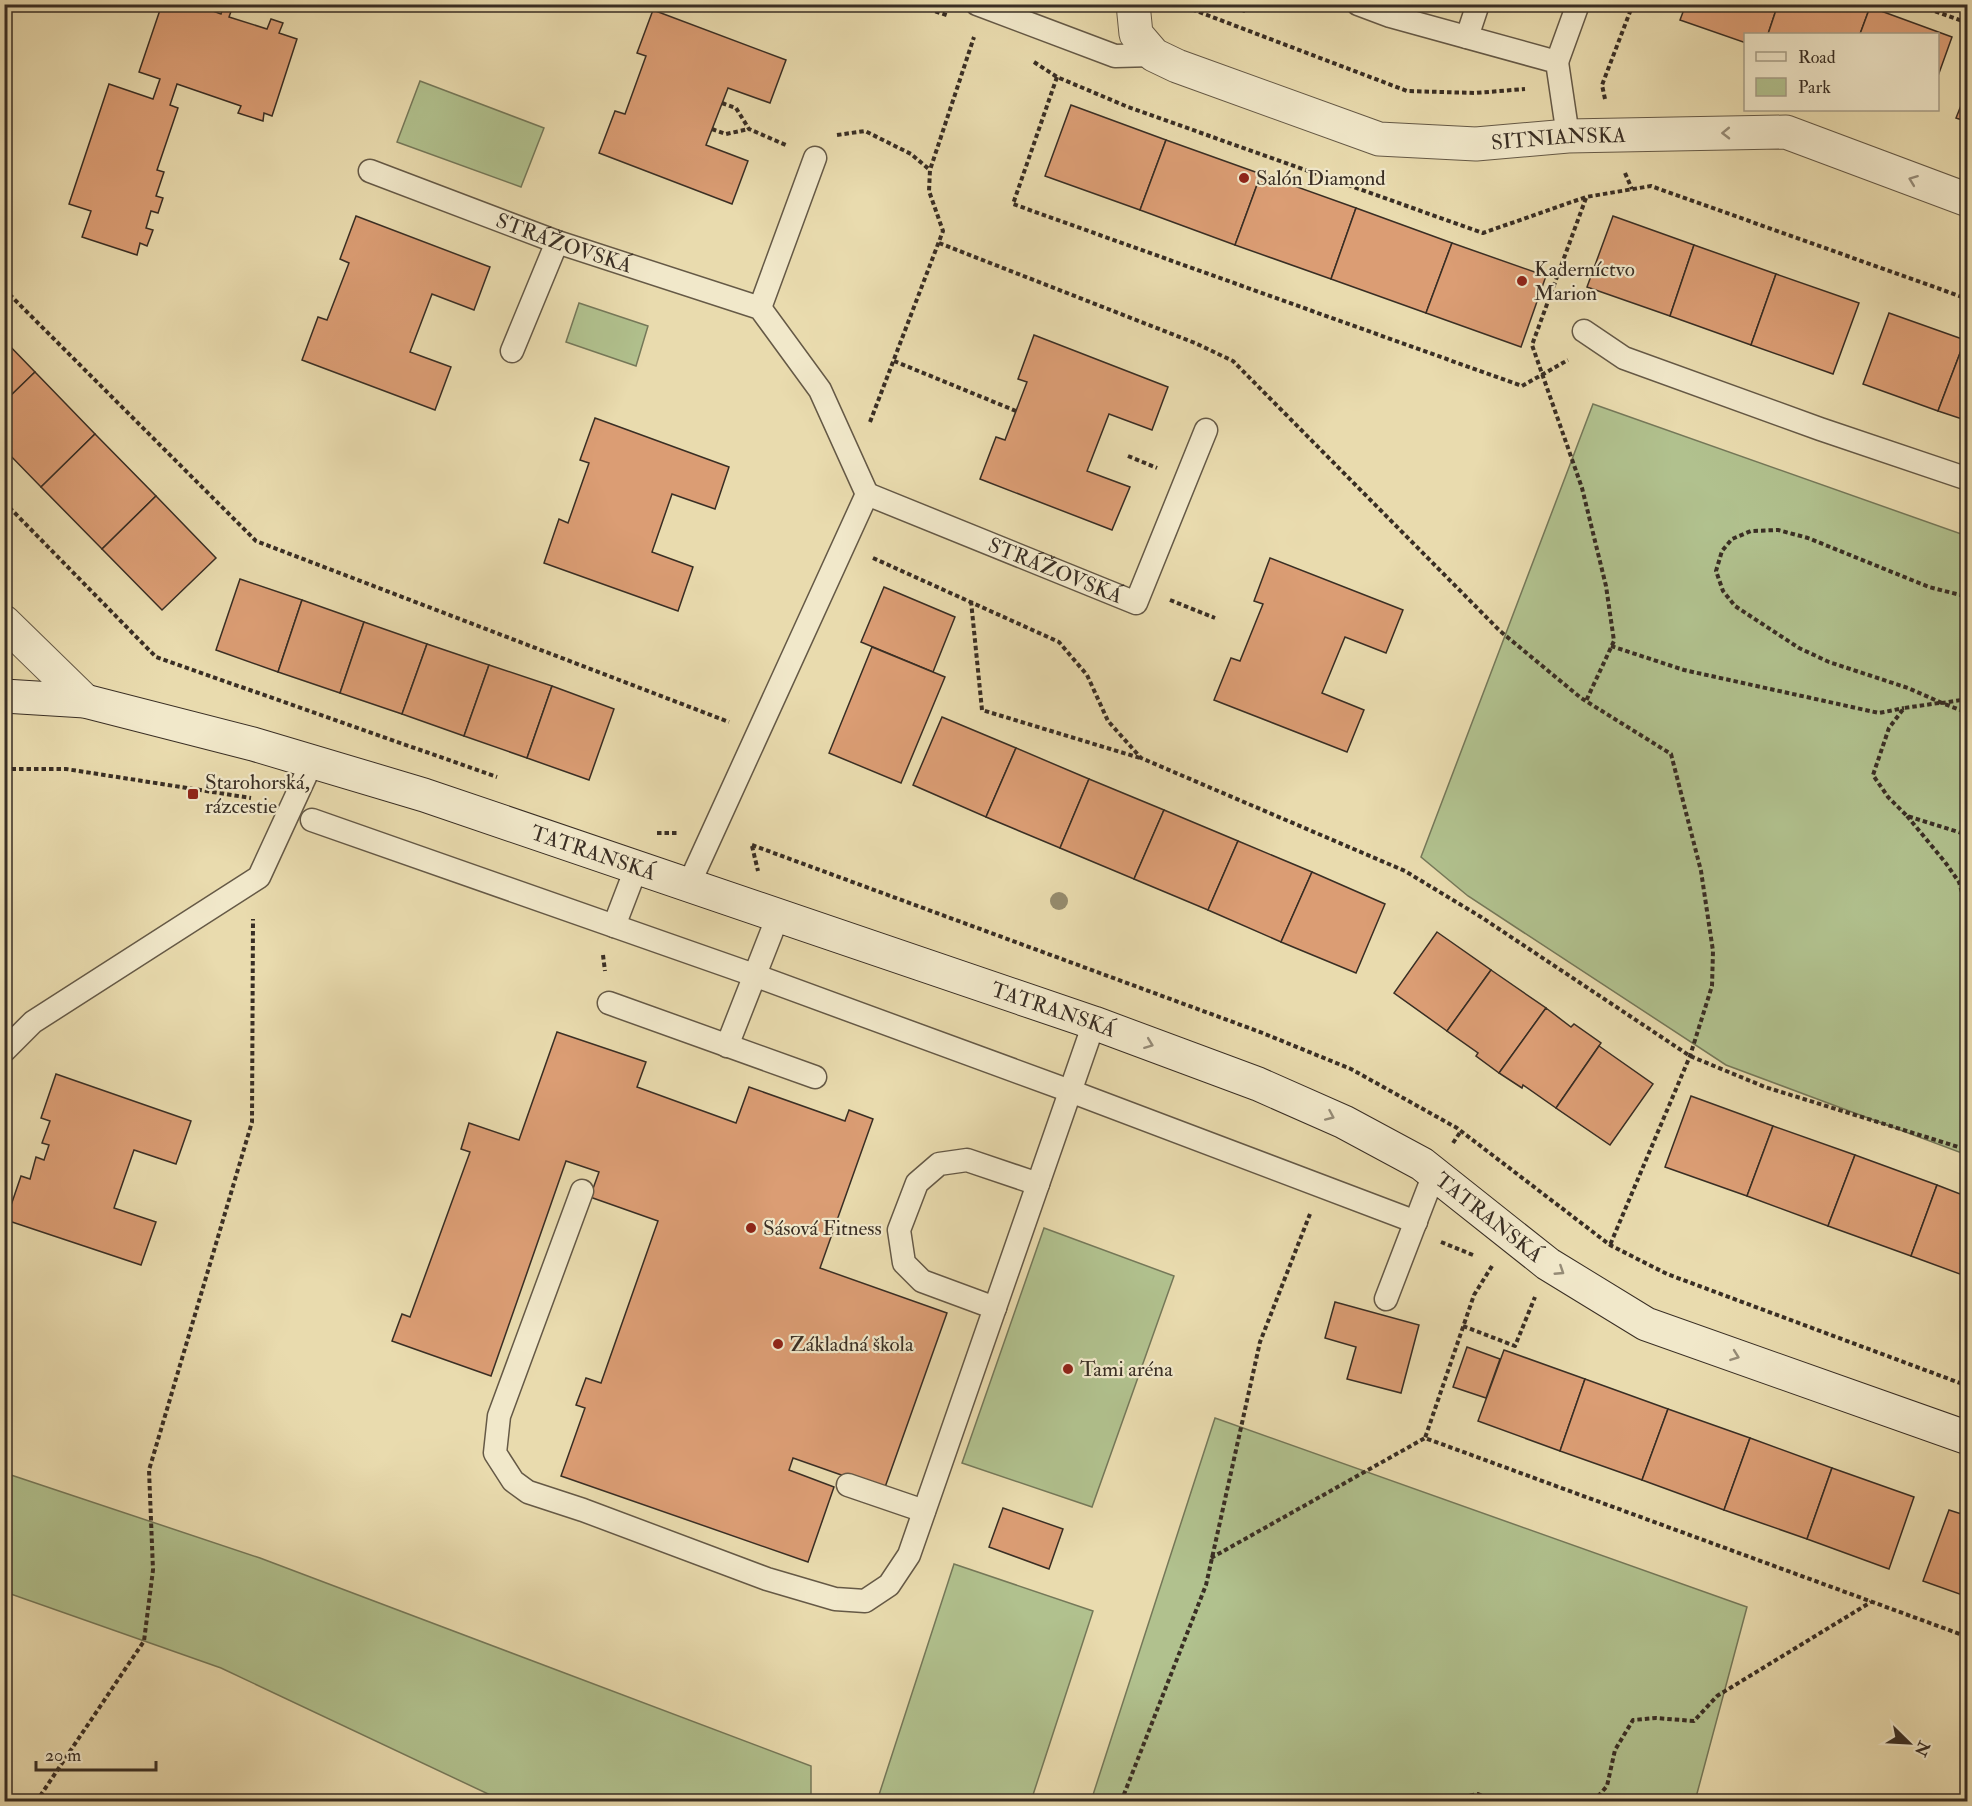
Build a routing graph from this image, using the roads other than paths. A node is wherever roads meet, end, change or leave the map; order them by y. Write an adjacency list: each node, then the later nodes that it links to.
1 (1133, 4): 7 (street)
2 (1358, 4): 6 (lane)
3 (1478, 4): 6 (lane)
4 (1578, 4): 8 (lane)
5 (977, 15): 7 (lane)
6 (1467, 37): 8 (lane)
7 (1154, 55): 9 (street, SITNIANSKA)
8 (1557, 62): 9 (lane)
9 (1568, 136): 12 (street, SITNIANSKA, one-way to 9)
10 (815, 158): 14 (lane)
11 (370, 171): 13 (lane, STRÁŽOVSKÁ)
12 (1968, 200)
13 (557, 242): 14 (lane, STRÁŽOVSKÁ); 16 (lane)
14 (760, 308): 19 (lane)
15 (1592, 336): 18 (lane)
16 (512, 351)
17 (1206, 430): 19 (lane, STRÁŽOVSKÁ)
18 (1968, 479)
19 (867, 494): 26 (lane)
20 (4, 622): 22 (street)
21 (4, 696): 22 (street, TATRANSKÁ)
22 (85, 701): 23 (street, TATRANSKÁ)
23 (312, 762): 25 (street, TATRANSKÁ); 33 (lane)
24 (312, 820): 28 (lane)
25 (636, 866): 26 (street, TATRANSKÁ); 28 (lane)
26 (689, 884): 27 (street, TATRANSKÁ)
27 (778, 916): 29 (lane); 31 (street, TATRANSKÁ)
28 (614, 926): 29 (lane)
29 (755, 976): 32 (lane); 35 (lane)
30 (609, 1003): 32 (lane)
31 (1094, 1023): 35 (lane); 36 (street, TATRANSKÁ, one-way to 36)
32 (728, 1046): 34 (lane)
33 (4, 1051)
34 (816, 1077)
35 (1070, 1091): 37 (lane); 39 (lane)
36 (1434, 1174): 39 (lane); 42 (street, TATRANSKÁ, one-way to 42)
37 (1038, 1184): 41 (lane); 41 (lane)
38 (582, 1191): 44 (lane)
39 (1416, 1222): 40 (lane)
40 (1386, 1299)
41 (995, 1308): 44 (lane)
42 (1968, 1438)
43 (848, 1485): 44 (lane)
44 (924, 1511)

